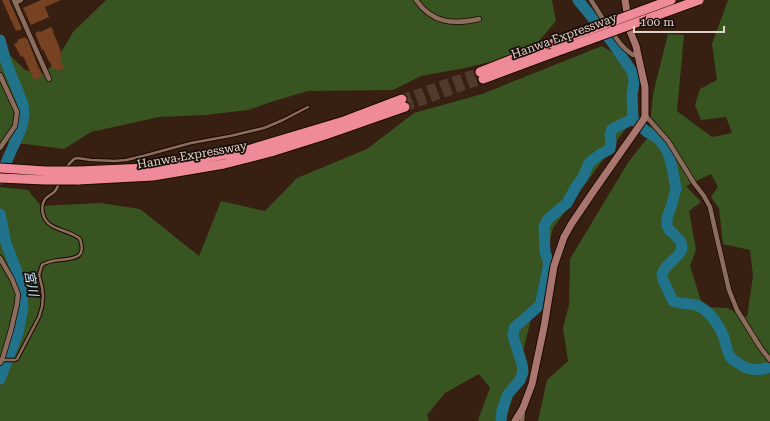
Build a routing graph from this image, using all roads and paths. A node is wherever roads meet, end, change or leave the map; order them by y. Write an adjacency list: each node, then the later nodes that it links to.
1 (21, 0): 7 (street)
2 (416, 0): 8 (street)
3 (591, 0): 9 (street)
4 (625, 0): 9 (street)
5 (671, 0): 6 (highway, Hanwa Expressway, bridge)
6 (699, 0)
7 (14, 1): 11 (street)
8 (479, 20)
9 (637, 54): 14 (street)
10 (0, 75): 15 (street)
11 (49, 79)
12 (403, 103): 18 (highway, Hanwa Expressway)
13 (308, 107): 17 (lane)
14 (644, 117): 22 (street); 24 (street)
15 (0, 148)
16 (0, 168): 18 (highway, Hanwa Expressway, bridge)
17 (65, 172)
18 (78, 176): 19 (highway, Hanwa Expressway, bridge)
19 (0, 178)
20 (62, 178): 23 (lane)
21 (0, 258): 23 (street)
22 (770, 360)
23 (1, 362)
24 (523, 408): 25 (street); 26 (street)
25 (515, 421)
26 (522, 421)

